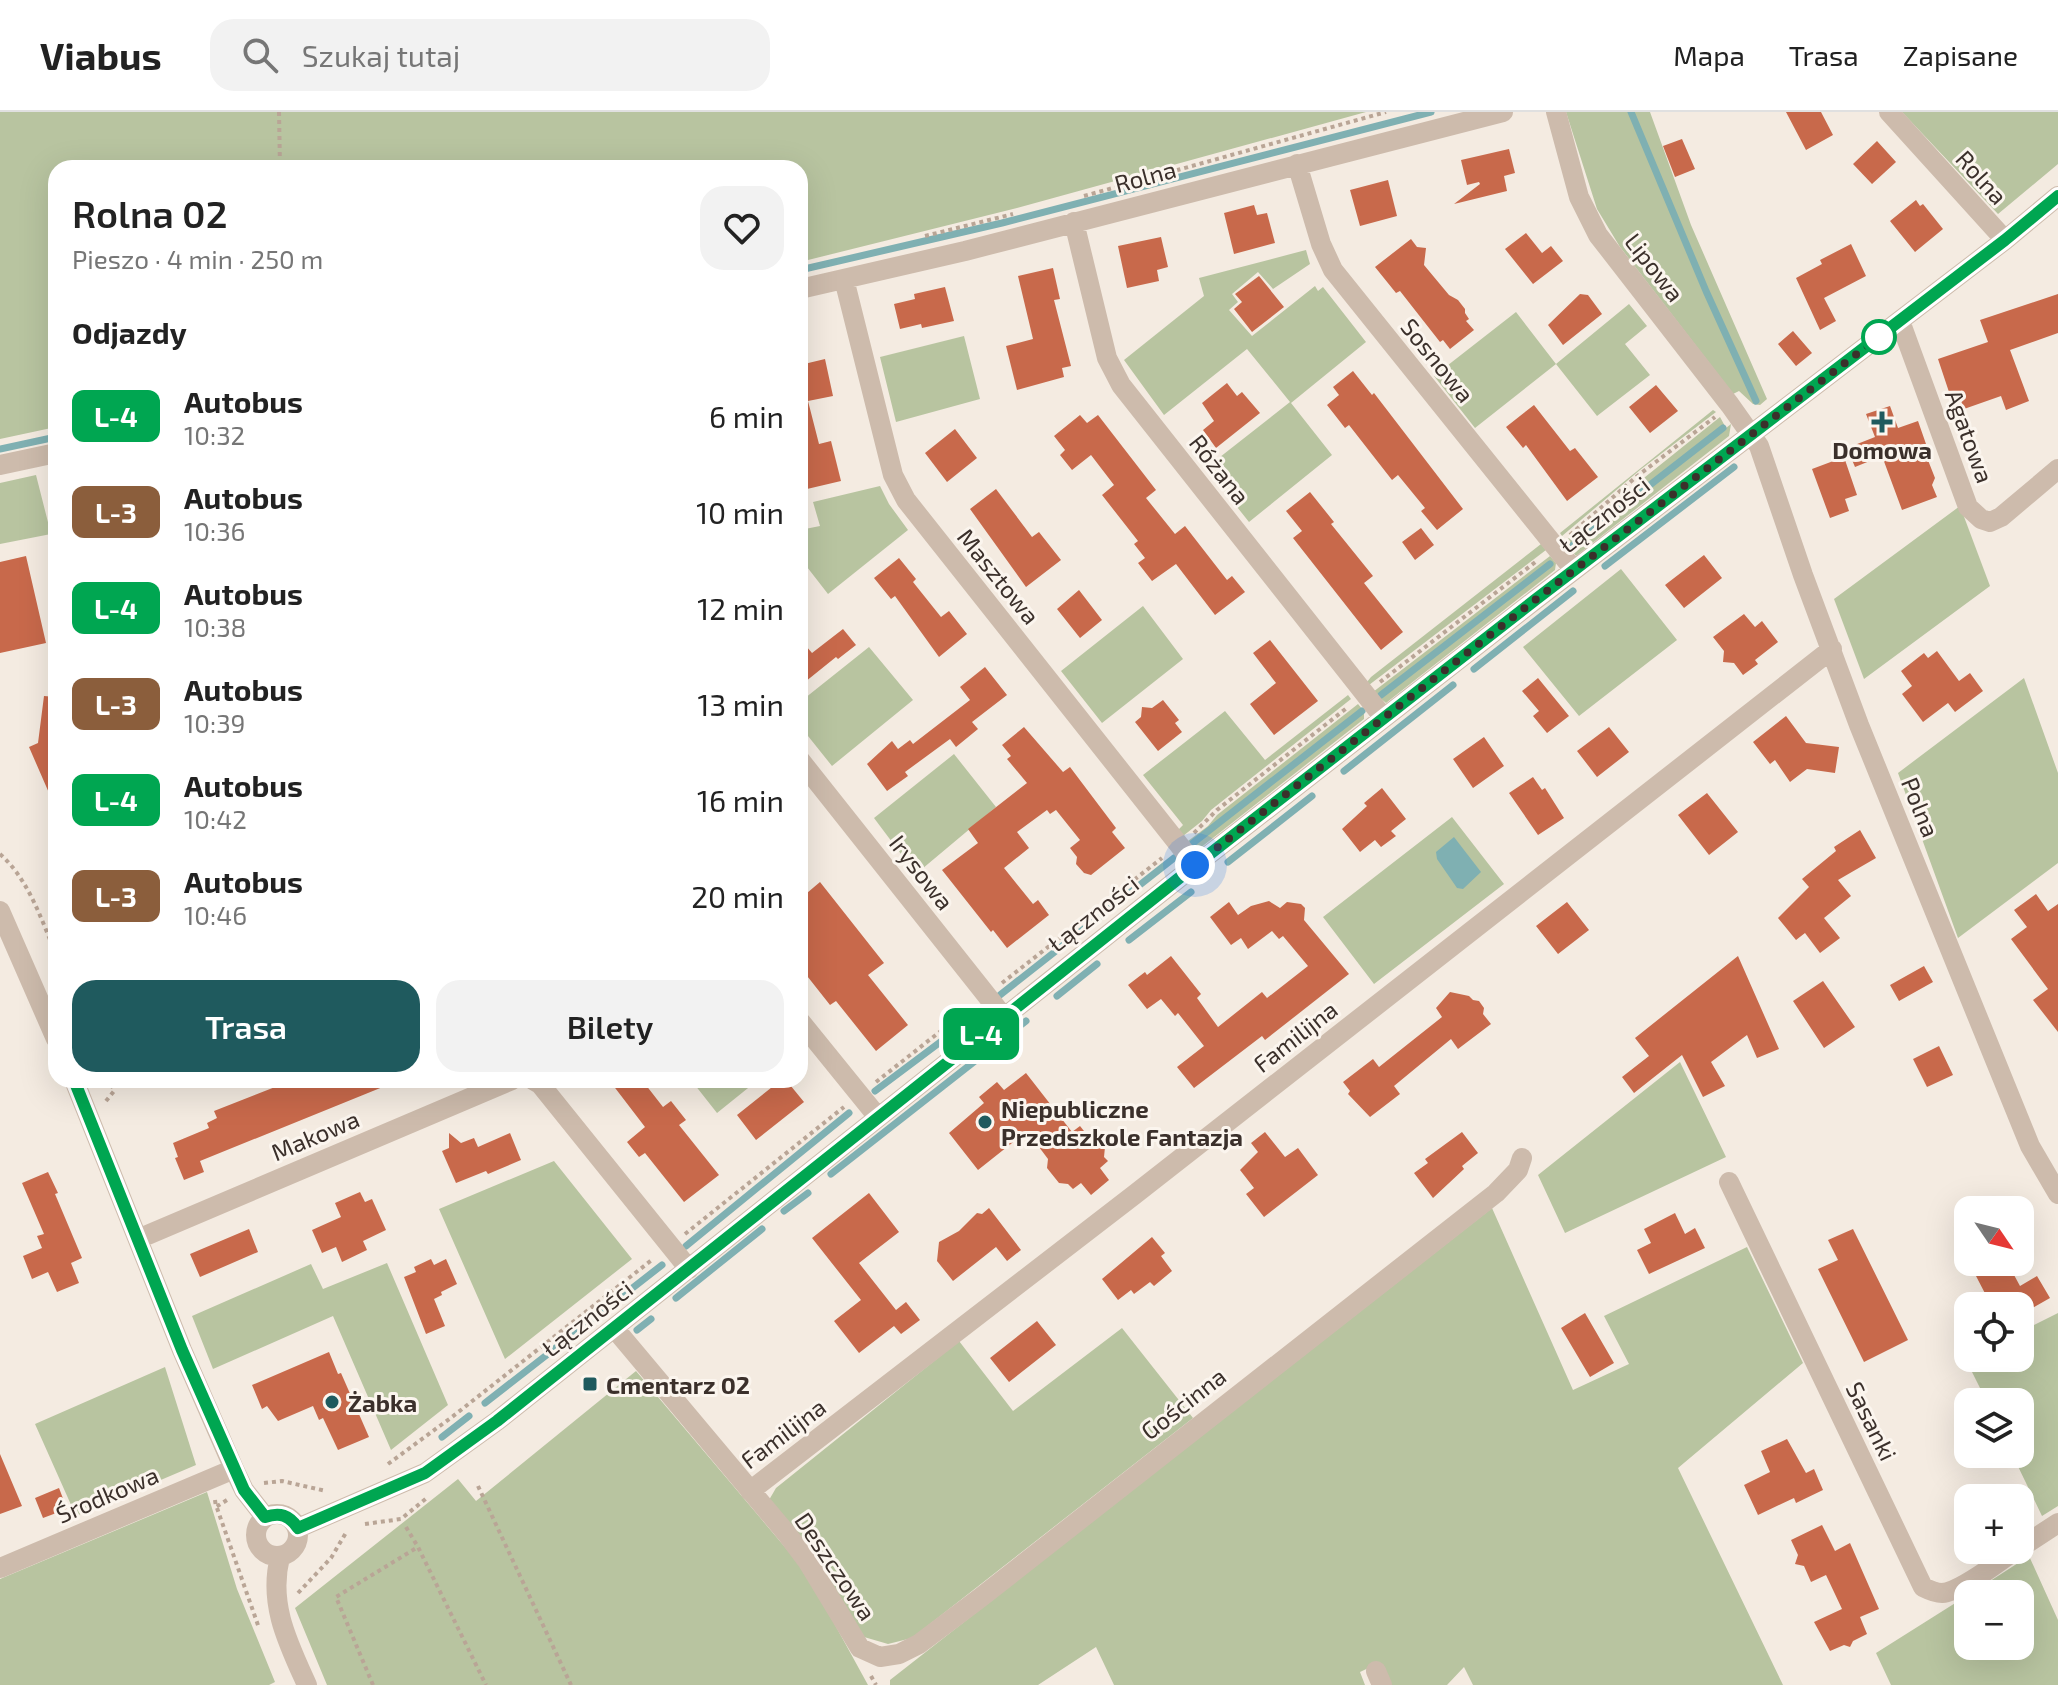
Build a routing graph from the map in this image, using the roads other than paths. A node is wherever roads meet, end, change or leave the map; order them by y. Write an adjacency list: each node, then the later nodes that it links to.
1 (1503, 112): 4 (street, Rolna)
2 (1556, 112): 11 (street, Lipowa)
3 (1889, 112): 7 (street, Rolna)
4 (1297, 164): 6 (street, Rolna); 15 (street, Sosnowa)
5 (2058, 196): 7 (street, Łączności)
6 (1074, 222): 8 (street, Rolna); 17 (street, Różana)
7 (2005, 240): 10 (street, Łączności)
8 (844, 279): 9 (street, Rolna); 19 (street, Masztowa)
9 (808, 287)
10 (1900, 321): 11 (street, Łączności); 14 (street, Agatowa)
11 (1751, 434): 15 (street, Łączności); 16 (street, Polna)
12 (48, 455): 13 (street)
13 (0, 465)
14 (2058, 469)
15 (1574, 570): 17 (street, Łączności)
16 (1832, 649): 30 (street, Polna); 35 (street, Familijna)
17 (1384, 718): 19 (street, Łączności)
18 (808, 770): 21 (street, Irysowa)
19 (1195, 865): 21 (street, Łączności)
20 (0, 911): 22 (street)
21 (1003, 1016): 27 (street, Łączności)
22 (48, 1021)
23 (808, 1031): 27 (street)
24 (77, 1088): 31 (street)
25 (493, 1088): 31 (street, Makowa)
26 (543, 1088): 32 (street)
27 (877, 1116): 32 (street, Łączności)
28 (1522, 1158): 43 (street, Gościnna)
29 (1729, 1182): 41 (street, Sasanki)
30 (2058, 1194)
31 (138, 1239): 34 (street)
32 (689, 1269): 33 (street, Łączności)
33 (615, 1329): 35 (street, Deszczowa); 38 (street, Łączności)
34 (234, 1469): 36 (street); 42 (street, Środkowa)
35 (750, 1491): 43 (street, Deszczowa)
36 (265, 1517): 38 (street); 40 (street)
37 (2058, 1523): 39 (street, Sasanki)
38 (298, 1528): 40 (street)
39 (2034, 1539)
40 (280, 1557): 44 (street)
41 (1995, 1564)
42 (0, 1568)
43 (860, 1648)
44 (307, 1685)

